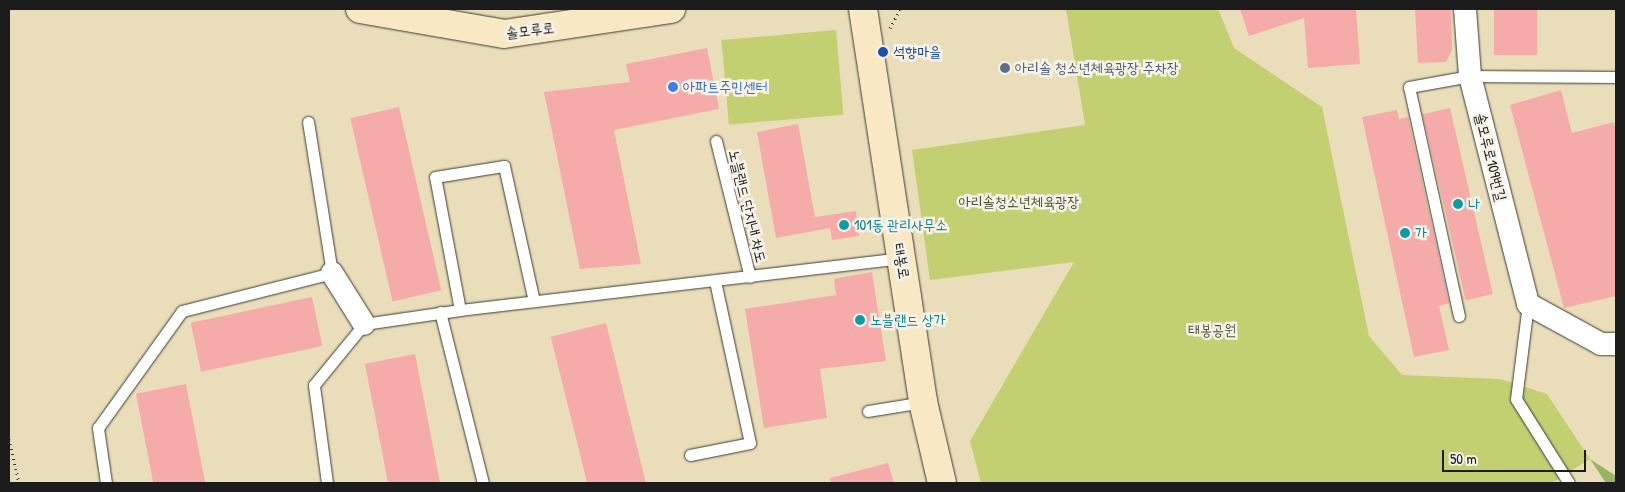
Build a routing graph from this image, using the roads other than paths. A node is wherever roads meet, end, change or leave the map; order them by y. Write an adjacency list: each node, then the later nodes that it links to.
1 (360, 9): 2 (main road, 솔모루로)
2 (671, 9)
3 (864, 9): 9 (main road, 태봉로)
4 (1465, 9): 5 (street, 솔모루로109번길)
5 (1470, 76): 6 (lane); 14 (street, 솔모루로109번길); 17 (lane)
6 (1616, 78)
7 (308, 122): 10 (lane)
8 (716, 141): 11 (lane, 노블랜드 단지내 차도)
9 (901, 258): 11 (lane); 20 (main road, 태봉로)
10 (332, 273): 18 (street); 23 (lane)
11 (750, 277): 12 (lane)
12 (715, 281): 13 (lane); 22 (lane)
13 (534, 302): 15 (lane); 15 (lane)
14 (1528, 304): 19 (street); 27 (lane)
15 (460, 310): 16 (lane)
16 (440, 312): 18 (lane); 25 (lane)
17 (1459, 316)
18 (364, 324): 24 (lane)
19 (1616, 344)
20 (923, 402): 21 (lane); 26 (main road, 태봉로)
21 (868, 411)
22 (690, 456)
23 (106, 483)
24 (326, 483)
25 (482, 483)
26 (942, 483)
27 (1569, 483)

